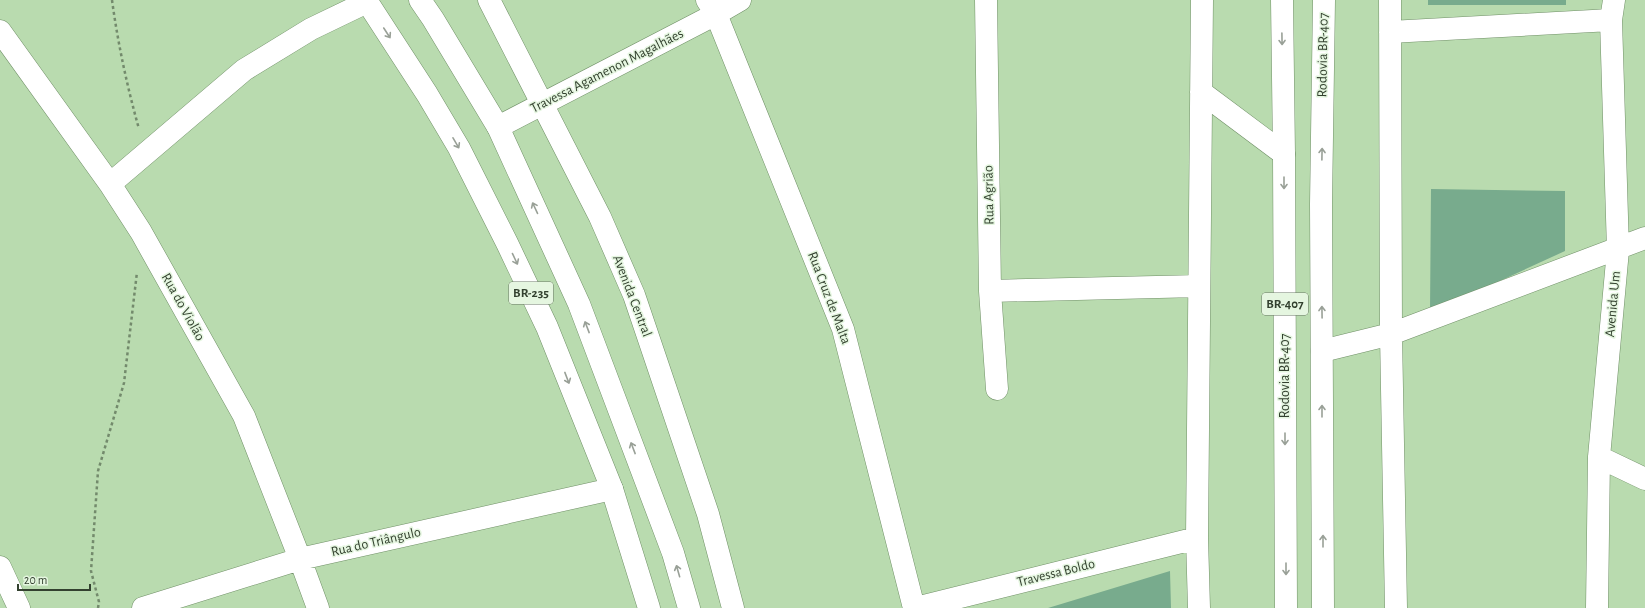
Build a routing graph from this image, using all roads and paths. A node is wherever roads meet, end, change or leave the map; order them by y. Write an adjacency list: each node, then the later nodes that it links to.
1 (112, 0): 18 (path)
2 (420, 0): 17 (main road, BR-235 / BR-235)
3 (489, 0): 16 (main road, Avenida Central)
4 (740, 0): 11 (main road, Travessa Agamenon Magalhães)
5 (986, 0): 25 (main road, Rua Agrião)
6 (1202, 0): 15 (main road)
7 (1282, 0): 19 (main road, Rodovia BR-407 / BR-407, one-way to 19)
8 (1324, 0): 27 (main road, Rodovia BR-407 / BR-407, one-way to 8)
9 (1390, 0): 14 (main road)
10 (367, 1): 18 (main road); 31 (main road, BR-235 / BR-235, one-way to 31)
11 (712, 7): 16 (main road, Travessa Agamenon Magalhães); 42 (main road, Rua Cruz de Malta)
12 (1613, 10): 14 (main road); 22 (main road, Avenida Um)
13 (0, 31): 20 (main road, Rua do Violão)
14 (1390, 32): 26 (main road)
15 (1202, 92): 19 (main road); 24 (main road)
16 (542, 104): 17 (main road, Travessa Agamenon Magalhães); 41 (main road, Avenida Central)
17 (498, 127): 40 (main road, BR-235 / BR-235, one-way to 17)
18 (146, 154): 20 (main road)
19 (1284, 154): 44 (main road, Rodovia BR-407 / BR-407, one-way to 44)
20 (110, 184): 33 (main road, Rua do Violão)
21 (1645, 238): 22 (main road)
22 (1618, 250): 26 (main road); 29 (main road, Avenida Um)
23 (137, 270): 36 (path)
24 (1199, 286): 25 (main road); 32 (main road)
25 (990, 291): 28 (main road, Rua Agrião)
26 (1391, 334): 27 (main road); 46 (main road)
27 (1322, 351): 45 (main road, BR-407, one-way to 27)
28 (996, 389)
29 (1600, 457): 30 (main road); 47 (main road, Avenida Um)
30 (1645, 479)
31 (612, 489): 33 (main road, Rua do Triângulo); 39 (main road, BR-235 / BR-235)
32 (1197, 538): 42 (main road, Travessa Boldo); 43 (main road)
33 (300, 559): 37 (main road, Rua do Triângulo); 38 (main road, Rua do Violão)
34 (0, 566): 35 (main road)
35 (19, 608)
36 (98, 608)
37 (143, 608)
38 (318, 608)
39 (649, 608)
40 (689, 608)
41 (733, 608)
42 (915, 608)
43 (1199, 608)
44 (1286, 608)
45 (1323, 608)
46 (1396, 608)
47 (1597, 608)

